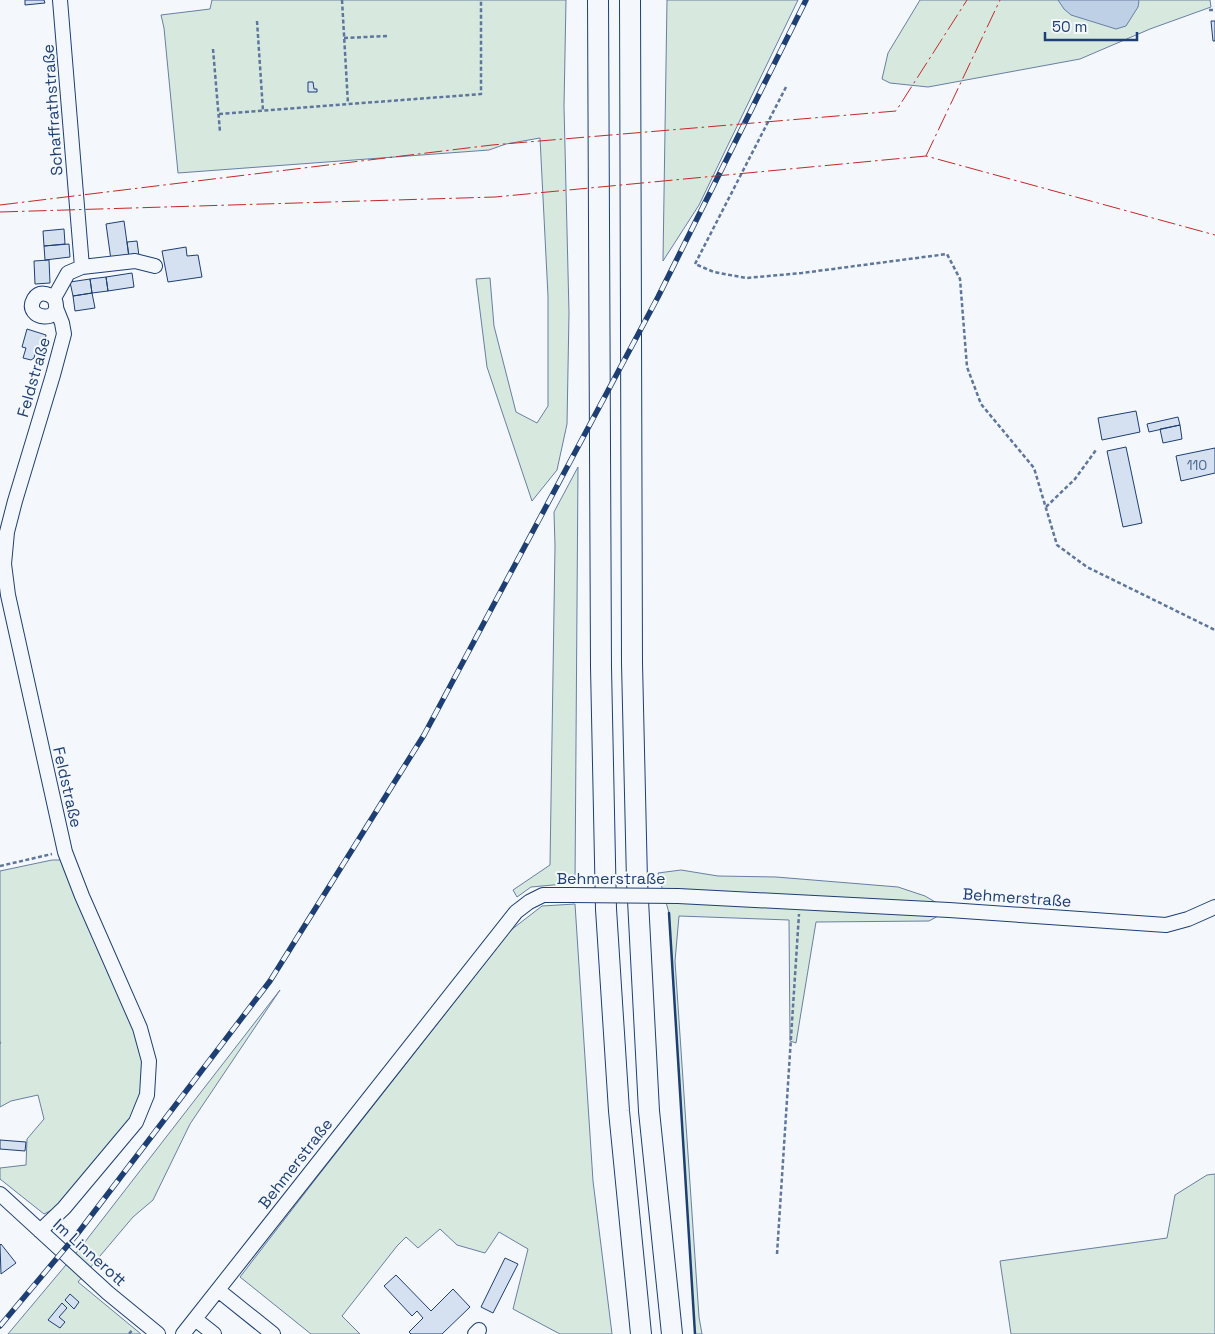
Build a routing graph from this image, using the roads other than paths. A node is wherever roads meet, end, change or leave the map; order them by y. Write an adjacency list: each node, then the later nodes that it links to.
1 (60, 0): 5 (street, Schaffrathstraße)
2 (598, 0): 15 (highway)
3 (630, 0): 16 (highway)
4 (155, 266): 5 (street)
5 (82, 267): 8 (street, Feldstraße)
6 (1215, 907): 9 (street, Behmerstraße, bridge)
7 (0, 1194): 8 (street, Im Linnerott)
8 (40, 1231): 11 (street, Im Linnerott)
9 (218, 1290): 10 (street, Behmerstraße); 14 (street)
10 (195, 1319): 12 (street, Behmerstraße); 13 (street)
11 (158, 1334)
12 (183, 1334)
13 (214, 1334)
14 (273, 1334)
15 (641, 1334)
16 (672, 1334)

